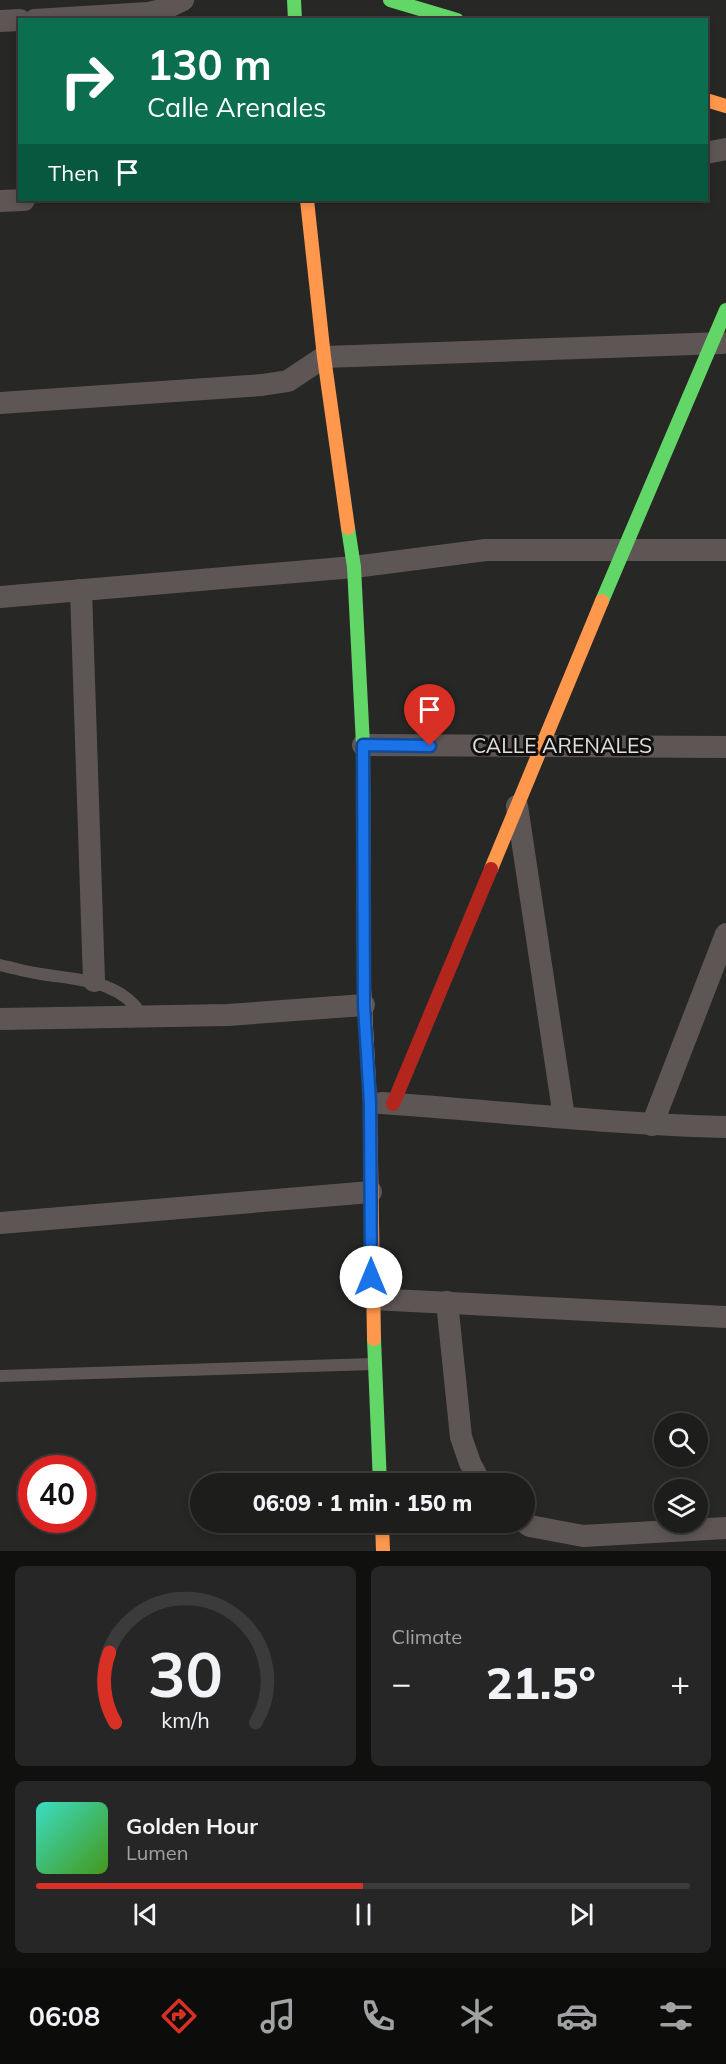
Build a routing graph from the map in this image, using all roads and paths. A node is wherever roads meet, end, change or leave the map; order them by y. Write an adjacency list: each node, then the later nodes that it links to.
1 (183, 0): 5 (street)
2 (294, 0): 6 (street)
3 (390, 0): 4 (street)
4 (427, 4): 7 (street)
5 (67, 18)
6 (295, 18)
7 (453, 18)
8 (18, 20): 9 (street)
9 (0, 21)
10 (708, 101): 11 (street)
11 (726, 106)
12 (726, 149): 13 (street)
13 (708, 153)
14 (18, 200): 15 (street)
15 (0, 201)
16 (307, 201): 19 (street)
17 (726, 310): 18 (street)
18 (719, 343): 19 (street); 22 (street)
19 (324, 357): 20 (street); 23 (street)
20 (0, 403)
21 (726, 550): 22 (street)
22 (623, 551): 23 (street); 27 (street)
23 (354, 567): 24 (street); 26 (street)
24 (81, 590): 25 (street); 32 (street)
25 (0, 597)
26 (363, 745): 27 (street, CALLE ARENALES); 33 (street)
27 (542, 746): 28 (street, CALLE ARENALES); 29 (street)
28 (726, 747)
29 (517, 804): 37 (street); 38 (street)
30 (726, 936): 39 (street)
31 (0, 965): 32 (lane)
32 (94, 981): 34 (lane)
33 (364, 1005): 34 (street); 36 (street)
34 (144, 1018): 35 (street)
35 (0, 1019)
36 (370, 1103): 37 (street); 41 (street)
37 (393, 1104): 38 (street)
38 (564, 1117): 39 (street)
39 (652, 1125): 40 (street)
40 (726, 1128)
41 (371, 1192): 42 (street); 43 (street)
42 (0, 1223)
43 (372, 1299): 44 (street); 46 (street)
44 (447, 1302): 45 (street); 49 (street)
45 (726, 1317)
46 (375, 1364): 47 (lane); 48 (street)
47 (0, 1376)
48 (380, 1473)
49 (475, 1473)
50 (535, 1527): 51 (street)
51 (726, 1528)
52 (382, 1533): 53 (street)
53 (383, 1551)

